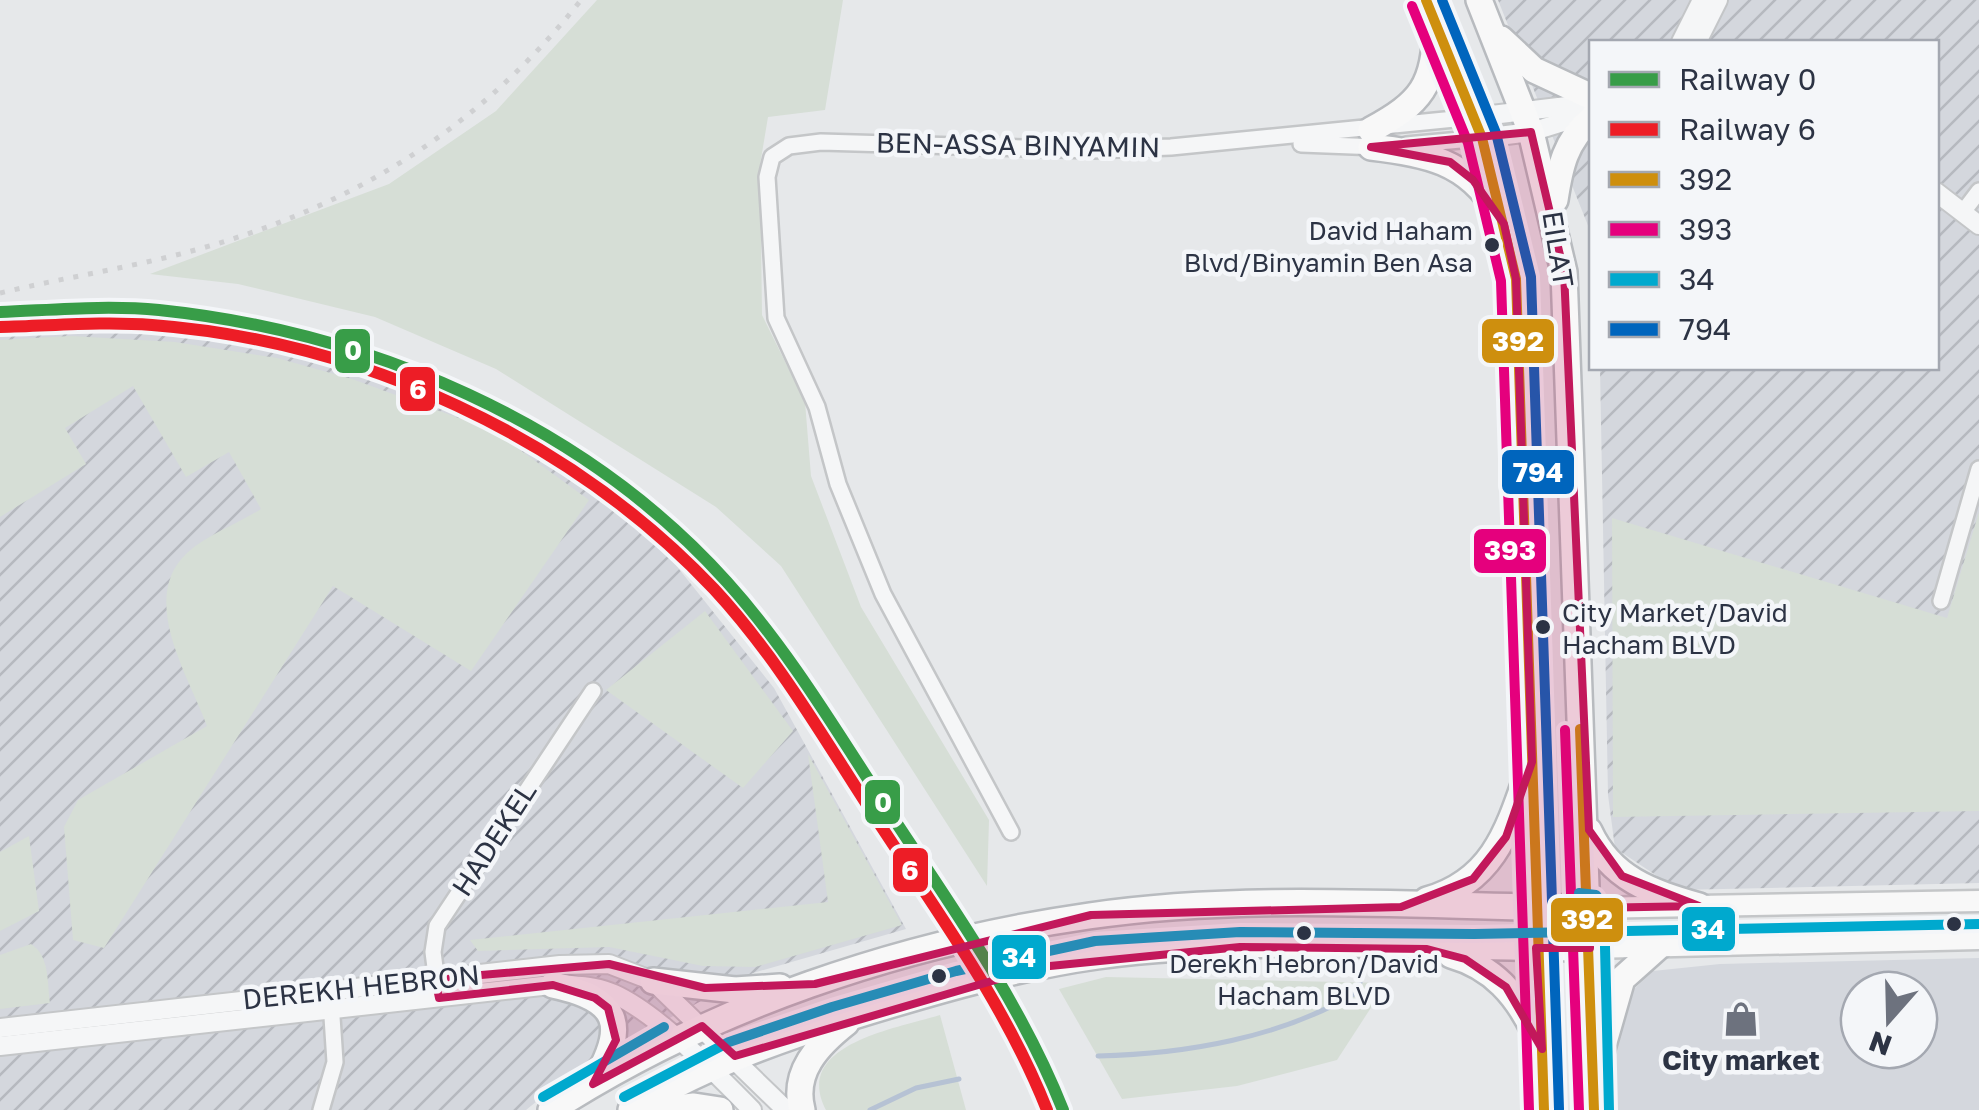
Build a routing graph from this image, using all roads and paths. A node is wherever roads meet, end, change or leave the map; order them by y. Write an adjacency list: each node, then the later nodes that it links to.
1 (1479, 0): 5 (highway, EILAT)
2 (1702, 0): 7 (street)
3 (1718, 0): 6 (street)
4 (1431, 11): 13 (highway, EILAT); 14 (highway)
5 (1494, 32): 8 (highway); 12 (highway, EILAT)
6 (1702, 38)
7 (1681, 40)
8 (1589, 98)
9 (1589, 101): 12 (street)
10 (1589, 116): 12 (street)
11 (1589, 119): 18 (highway)
12 (1527, 121): 13 (street, BEN-ASSA BINYAMIN); 18 (highway, EILAT)
13 (1478, 128): 14 (street, BEN-ASSA BINYAMIN); 19 (highway, EILAT)
14 (1371, 138): 19 (highway); 26 (street, BEN-ASSA BINYAMIN)
15 (1979, 192): 17 (street)
16 (1939, 194): 17 (street)
17 (1963, 212): 20 (street)
18 (1554, 215): 25 (highway, EILAT)
19 (1504, 224): 24 (highway, EILAT)
20 (1979, 225)
21 (1979, 469): 22 (street)
22 (1941, 601)
23 (593, 692): 40 (street, HADEKEL)
24 (1532, 762): 29 (highway); 30 (highway, EILAT)
25 (1582, 798): 28 (highway); 31 (highway, EILAT)
26 (1011, 832)
27 (1979, 900): 28 (main road)
28 (1699, 906): 31 (main road)
29 (1401, 907): 30 (highway); 38 (highway)
30 (1535, 908): 31 (highway); 35 (highway, EILAT)
31 (1588, 908): 36 (highway, EILAT)
32 (1979, 939): 33 (main road)
33 (1659, 946): 36 (main road); 50 (highway)
34 (1427, 948): 35 (highway); 42 (highway); 47 (highway)
35 (1536, 948): 36 (highway); 47 (highway, EILAT)
36 (1590, 948): 50 (highway, EILAT)
37 (652, 981): 38 (highway); 40 (street, DEREKH HEBRON); 43 (street, DEREKH HEBRON)
38 (815, 984): 43 (highway)
39 (553, 985): 40 (street, DEREKH HEBRON); 45 (street, DEREKH HEBRON); 51 (highway)
40 (437, 988): 41 (street, DEREKH HEBRON)
41 (330, 1000): 44 (street, DEREKH HEBRON); 46 (street, DEREKH HEBRON); 52 (street)
42 (856, 1015): 48 (highway); 59 (highway)
43 (702, 1026): 45 (highway); 48 (street, DEREKH HEBRON)
44 (0, 1028)
45 (674, 1039): 49 (street, DEREKH HEBRON); 51 (highway)
46 (0, 1046)
47 (1542, 1049): 60 (highway, EILAT)
48 (735, 1056): 49 (highway); 58 (street, DEREKH HEBRON)
49 (711, 1068): 54 (highway); 57 (street, DEREKH HEBRON)
50 (1594, 1078): 61 (highway, EILAT)
51 (593, 1084): 53 (highway)
52 (321, 1110)
53 (552, 1110)
54 (631, 1110)
55 (664, 1110): 56 (highway)
56 (720, 1110)
57 (752, 1110)
58 (786, 1110)
59 (802, 1110)
60 (1544, 1110)
61 (1594, 1110)

